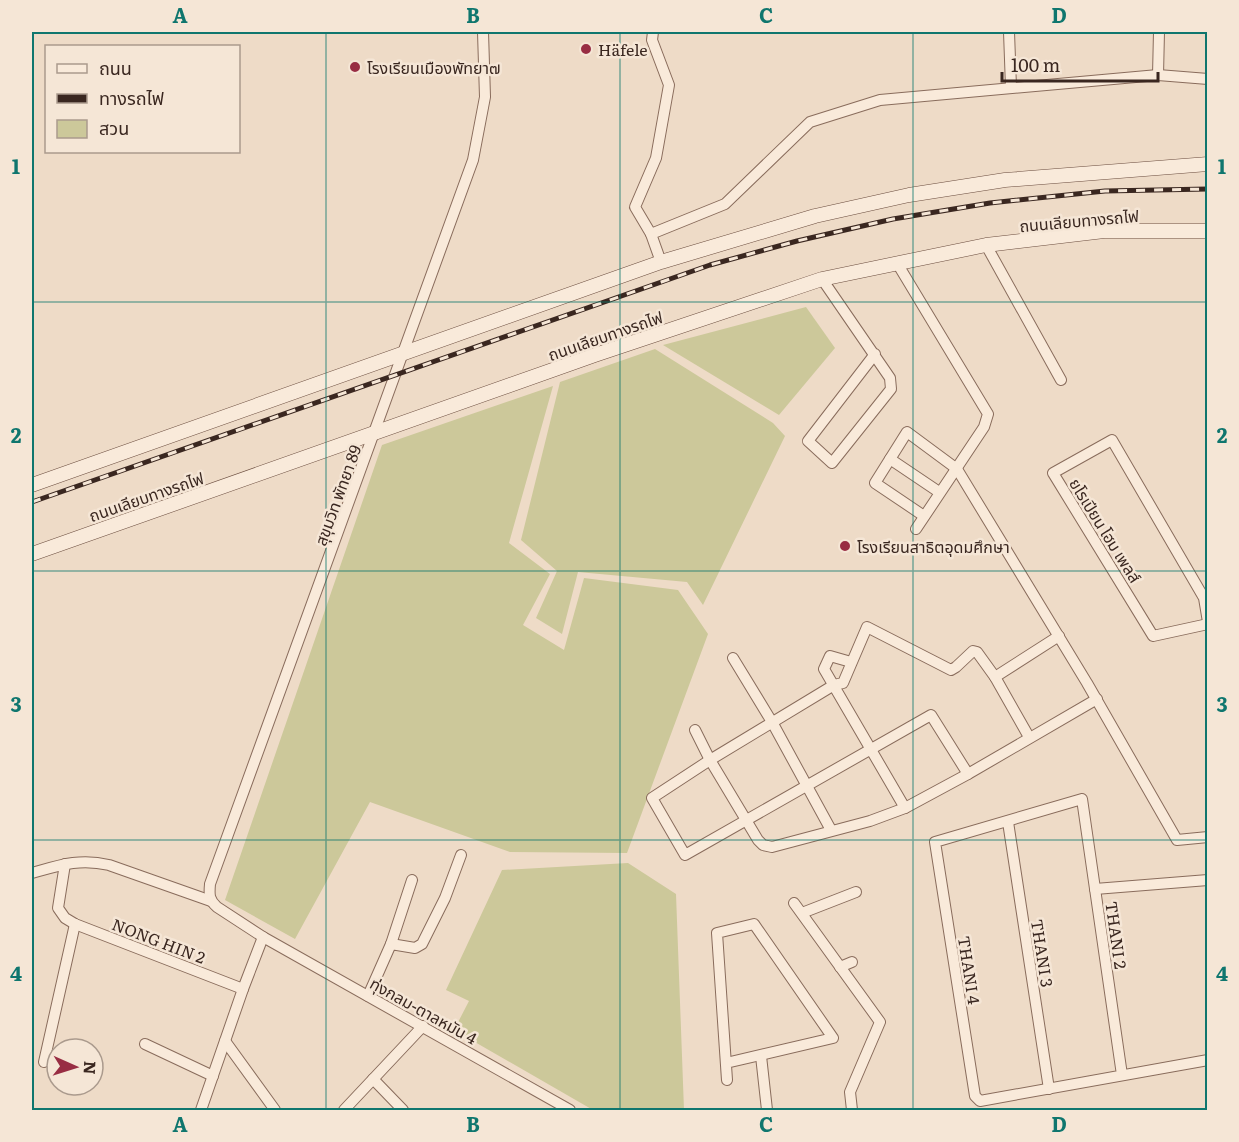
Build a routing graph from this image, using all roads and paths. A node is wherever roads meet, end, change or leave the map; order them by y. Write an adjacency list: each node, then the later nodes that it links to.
1 (483, 32): 15 (street, สุขุมวิท พัทยา 89)
2 (653, 32): 10 (street)
3 (1009, 32): 7 (street)
4 (1159, 32): 5 (street)
5 (1158, 75): 6 (street); 7 (street)
6 (1208, 79)
7 (1011, 87): 10 (street)
8 (1208, 164): 12 (street)
9 (1208, 231): 11 (street, ถนนเลียบทางรถไฟ)
10 (651, 234): 12 (street)
11 (986, 245): 13 (street, ถนนเลียบทางรถไฟ); 17 (street)
12 (661, 262): 15 (street)
13 (897, 263): 14 (street, ถนนเลียบทางรถไฟ); 20 (street)
14 (822, 279): 16 (street); 18 (street, ถนนเลียบทางรถไฟ)
15 (402, 353): 18 (street, สุขุมวิท พัทยา 89); 21 (street)
16 (875, 354): 16 (street)
17 (1061, 380)
18 (375, 433): 25 (street, ถนนเลียบทางรถไฟ); 52 (street, สุขุมวิท พัทยา 89)
19 (890, 459): 20 (street); 22 (street); 23 (street)
20 (957, 469): 22 (street); 27 (street)
21 (32, 485)
22 (939, 492): 23 (street)
23 (924, 516): 24 (street)
24 (916, 529)
25 (32, 554)
26 (1208, 623): 26 (street, ยโรเปียน โฮม เพลส์)
27 (1059, 636): 30 (street); 32 (street)
28 (733, 658): 33 (street)
29 (851, 662): 30 (street); 31 (street); 31 (street)
30 (995, 677): 35 (street)
31 (834, 685): 33 (street); 36 (street)
32 (1096, 699): 35 (street); 44 (street)
33 (772, 722): 37 (street); 39 (street)
34 (695, 730): 37 (street)
35 (1029, 737): 38 (street)
36 (871, 748): 38 (street); 39 (street); 40 (street)
37 (710, 760): 41 (street); 41 (street)
38 (968, 774): 40 (street)
39 (807, 784): 41 (street); 43 (street)
40 (905, 808): 43 (street)
41 (746, 821): 43 (street)
42 (1008, 822): 50 (street, THANI 2); 73 (street, THANI 3); 73 (street, THANI 4)
43 (831, 831)
44 (1208, 837)
45 (462, 855): 57 (street)
46 (65, 864): 47 (street); 52 (street); 55 (street)
47 (32, 873)
48 (412, 880): 57 (street)
49 (1208, 880): 50 (street)
50 (1095, 889): 69 (street, THANI 2)
51 (856, 892): 54 (street)
52 (211, 901): 56 (street)
53 (795, 903): 54 (street)
54 (802, 914): 59 (street)
55 (70, 921): 60 (street, NONG HIN 2); 67 (street)
56 (263, 937): 60 (street); 61 (street, ทุ่งกลม-ตาลหมัน 4)
57 (391, 944): 61 (street)
58 (852, 962): 59 (street)
59 (840, 967): 80 (street)
60 (243, 989): 63 (street)
61 (368, 996): 62 (street, ทุ่งกลม-ตาลหมัน 4)
62 (423, 1026): 71 (street); 78 (street, ทุ่งกลม-ตาลหมัน 4)
63 (225, 1041): 70 (street); 75 (street)
64 (145, 1044): 70 (street)
65 (761, 1056): 68 (street); 68 (street); 79 (street)
66 (1208, 1060): 69 (street)
67 (44, 1062)
68 (726, 1063): 72 (street)
69 (1122, 1075): 73 (street)
70 (213, 1076): 74 (street)
71 (373, 1079): 76 (street); 77 (street)
72 (727, 1080)
73 (1049, 1089)
74 (201, 1110)
75 (276, 1110)
76 (344, 1110)
77 (403, 1110)
78 (570, 1110)
79 (767, 1110)
80 (852, 1110)

